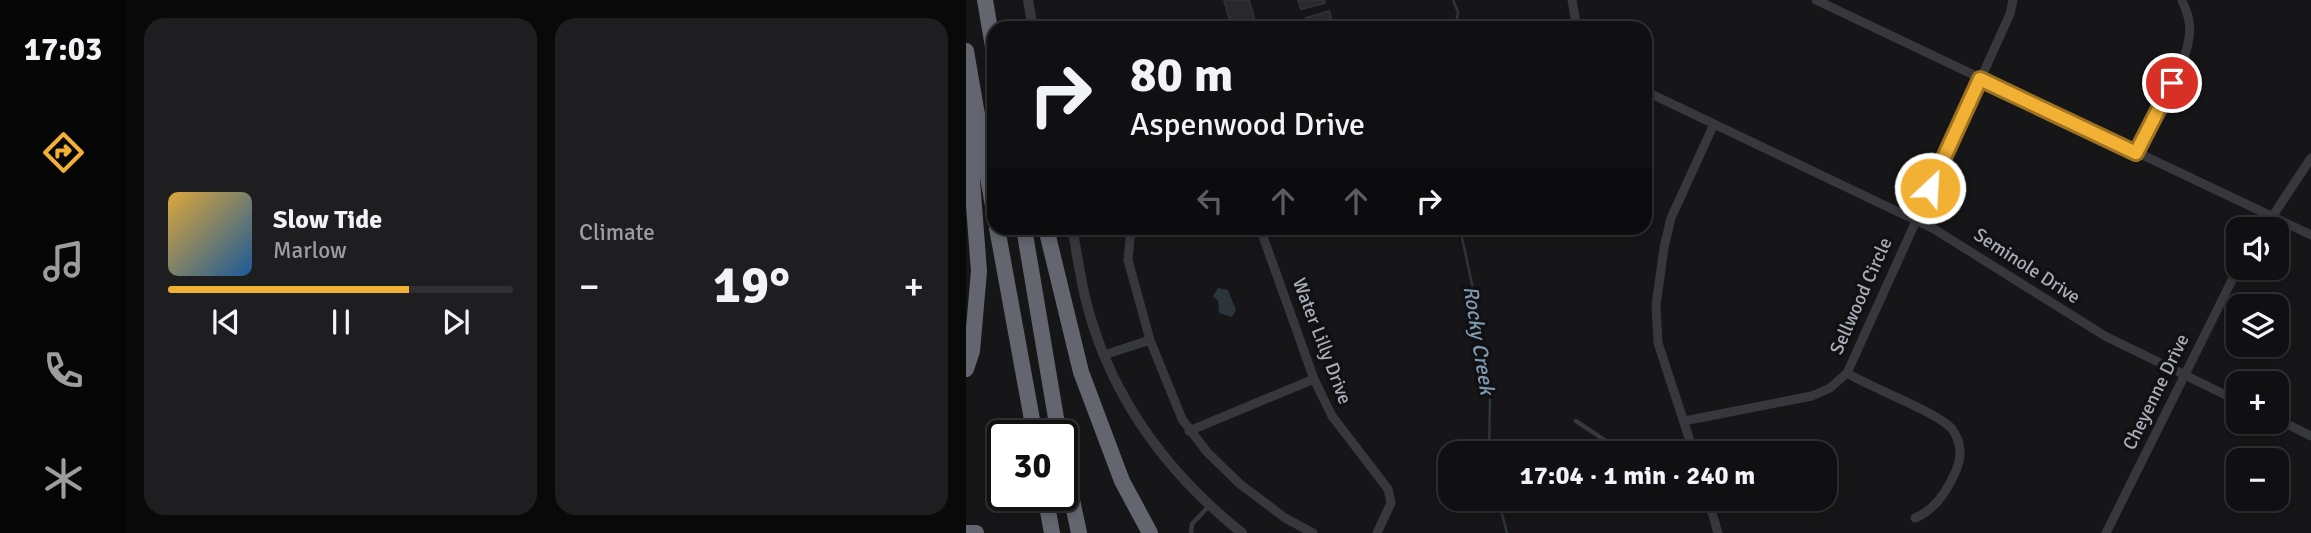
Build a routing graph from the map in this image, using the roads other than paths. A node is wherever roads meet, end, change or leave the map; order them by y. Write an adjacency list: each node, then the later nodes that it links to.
1 (1028, 0): 6 (street)
2 (1572, 0): 7 (street)
3 (1816, 0): 9 (street)
4 (2013, 0): 9 (street, Sellwood Circle)
5 (2182, 0): 13 (street)
6 (1032, 21)
7 (1576, 21)
8 (966, 51): 15 (highway)
9 (1980, 79): 13 (street); 17 (street, Sellwood Circle)
10 (1652, 94): 12 (street, Seminole Drive)
11 (966, 102): 29 (highway)
12 (1714, 124): 17 (street, Seminole Drive); 37 (street)
13 (2136, 153): 16 (street)
14 (2311, 158): 16 (street)
15 (987, 172)
16 (2272, 217)
17 (1915, 220): 30 (street, Sellwood Circle); 31 (street, Seminole Drive)
18 (2289, 225): 25 (street)
19 (998, 235): 34 (highway)
20 (1025, 235): 35 (highway)
21 (1048, 235): 52 (highway)
22 (1073, 235): 28 (street)
23 (1130, 235): 27 (street)
24 (1263, 235): 32 (street, Water Lilly Drive)
25 (2311, 235)
26 (2232, 280): 31 (street, Cheyenne Drive)
27 (1150, 340): 28 (street); 39 (street)
28 (1104, 355): 43 (street)
29 (966, 369)
30 (1847, 373): 37 (street, Sellwood Circle); 47 (street)
31 (2184, 374): 33 (street, Seminole Drive); 58 (street, Cheyenne Drive)
32 (1314, 379): 39 (street); 56 (street, Water Lilly Drive)
33 (2226, 395)
34 (1032, 420)
35 (1056, 420)
36 (1576, 421): 41 (lane)
37 (1684, 421): 42 (street)
38 (2289, 425): 40 (street)
39 (1189, 431): 55 (street)
40 (2311, 436)
41 (1606, 441)
42 (1690, 441)
43 (1209, 506): 53 (lane); 54 (street)
44 (1048, 511): 50 (highway)
45 (1074, 511): 51 (highway)
46 (1712, 511): 57 (street)
47 (1915, 518)
48 (966, 533): 49 (highway)
49 (976, 533)
50 (1052, 533)
51 (1079, 533)
52 (1150, 533)
53 (1191, 533)
54 (1242, 533)
55 (1313, 533)
56 (1377, 533)
57 (1718, 533)
58 (2106, 533)

